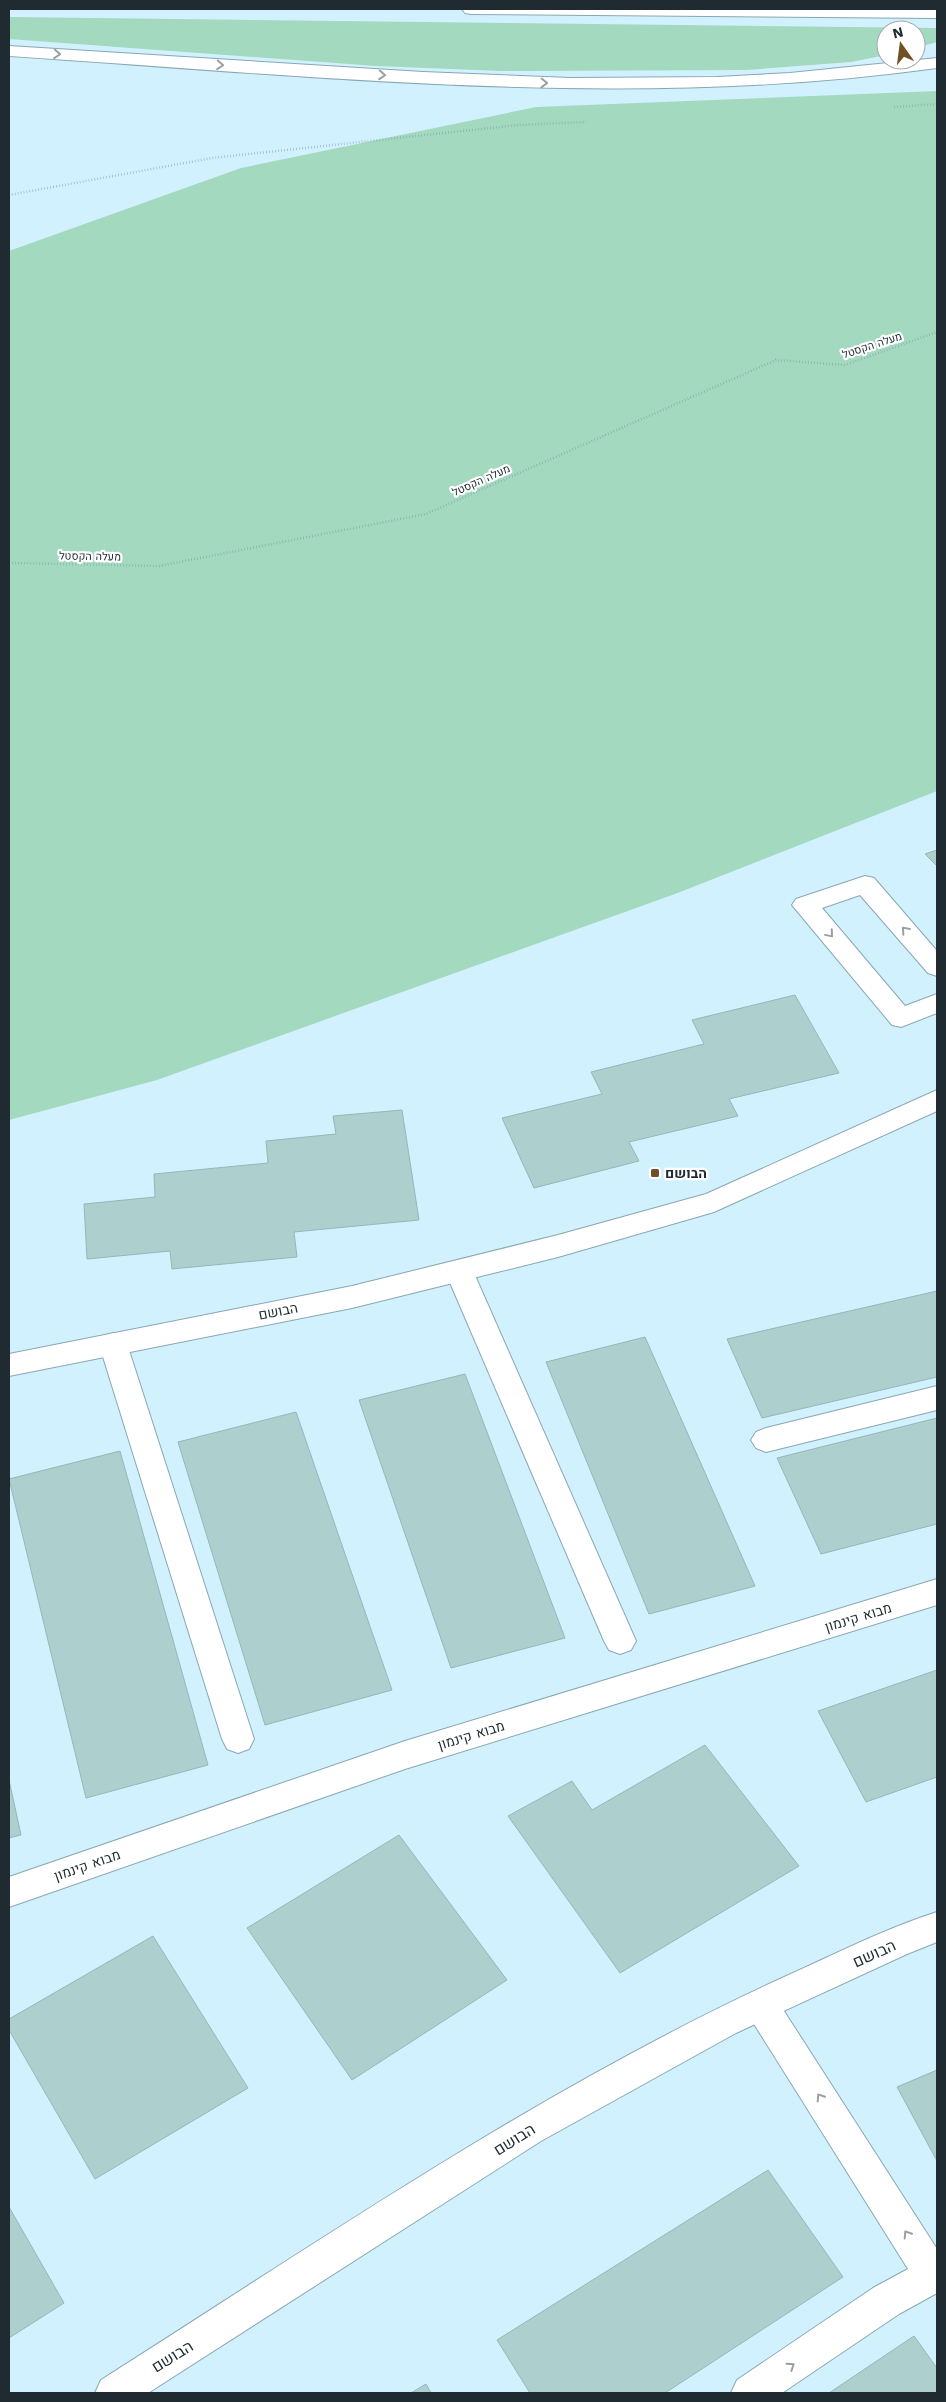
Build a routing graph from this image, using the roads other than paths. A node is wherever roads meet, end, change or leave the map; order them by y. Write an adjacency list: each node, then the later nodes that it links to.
1 (471, 9): 2 (main road)
2 (937, 13)
3 (9, 51): 4 (main road, one-way to 4)
4 (937, 63)
5 (937, 967): 6 (main road, one-way to 6)
6 (937, 1003)
7 (937, 1100): 8 (main road, הבושם)
8 (459, 1271): 9 (main road, הבושם); 14 (main road)
9 (113, 1344): 10 (main road, הבושם); 15 (main road)
10 (9, 1365)
11 (937, 1398): 12 (main road)
12 (766, 1440)
13 (937, 1592): 16 (main road, מבוא קינמון)
14 (620, 1641)
15 (238, 1739)
16 (9, 1892)
17 (937, 1927): 18 (main road, הבושם)
18 (761, 2005): 19 (main road, one-way to 18); 20 (main road, הבושם)
19 (935, 2274): 21 (main road, one-way to 19)
20 (114, 2393)
21 (750, 2393)

